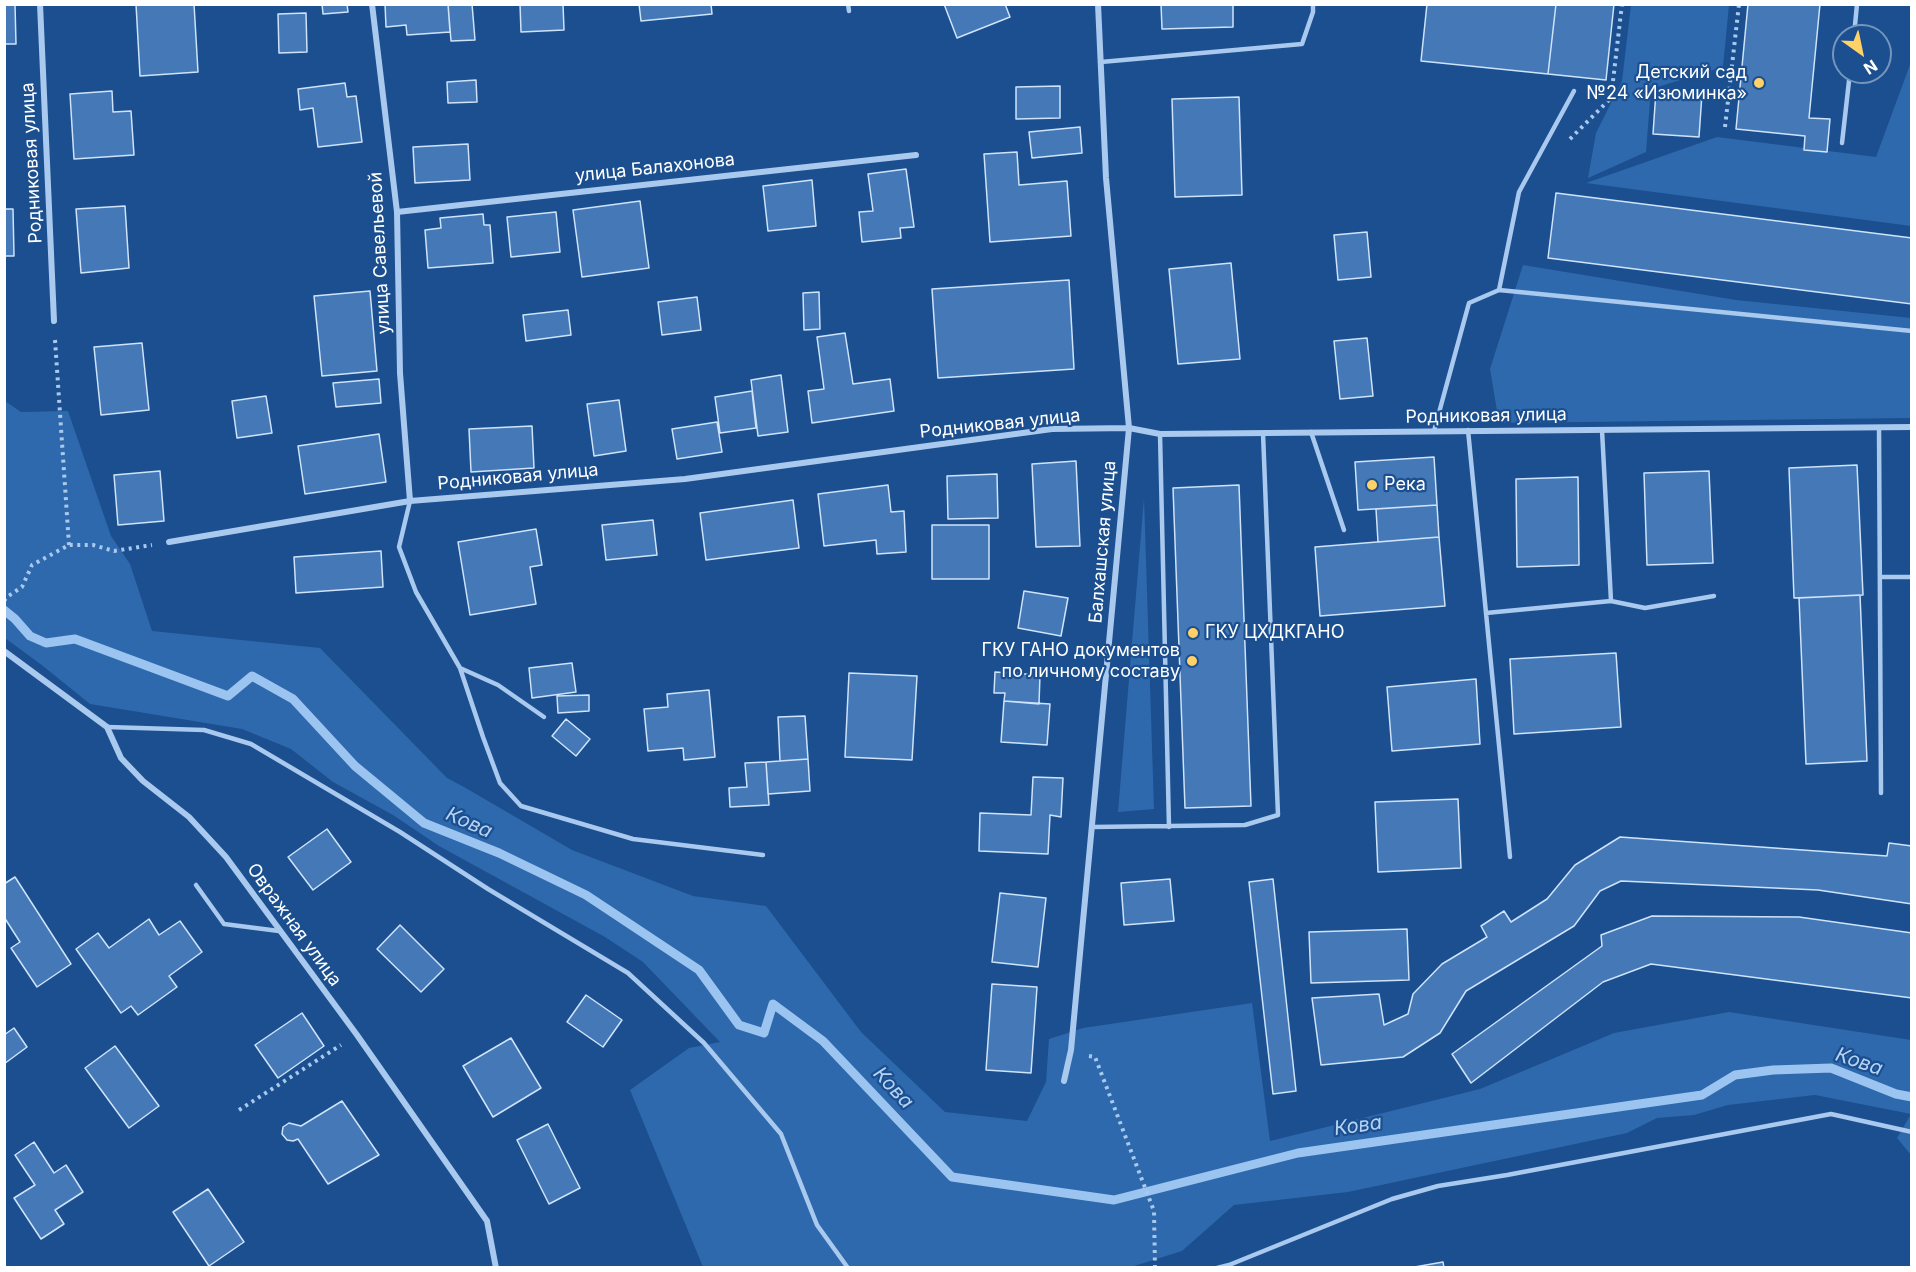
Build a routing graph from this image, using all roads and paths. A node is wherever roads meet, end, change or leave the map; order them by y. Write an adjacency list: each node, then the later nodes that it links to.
1 (40, 4): 18 (street, Родниковая улица)
2 (372, 4): 16 (street, улица Савельевой)
3 (848, 4): 8 (lane)
4 (1098, 4): 10 (street, Балхашская улица)
5 (1313, 4): 10 (lane)
6 (1739, 4): 13 (path)
7 (1857, 4): 9 (lane)
8 (849, 11)
9 (1855, 24)
10 (1101, 62): 22 (street, Балхашская улица)
11 (1849, 84): 14 (lane)
12 (1574, 91): 17 (lane)
13 (1725, 127)
14 (1842, 143)
15 (916, 155): 16 (street, улица Балахонова)
16 (397, 212): 29 (street, улица Савельевой)
17 (1499, 290): 19 (lane); 25 (lane)
18 (54, 321): 32 (path)
19 (1911, 331)
20 (1879, 427): 21 (street, Родниковая улица); 24 (street, Родниковая улица); 33 (lane)
21 (1911, 427)
22 (1129, 429): 28 (street, Родниковая улица); 29 (street, Родниковая улица); 44 (street, Балхашская улица)
23 (1468, 430): 24 (street, Родниковая улица); 25 (street, Родниковая улица); 38 (lane)
24 (1602, 430): 37 (lane)
25 (1434, 431): 26 (street, Родниковая улица)
26 (1311, 432): 27 (street, Родниковая улица); 30 (lane)
27 (1263, 433): 28 (street, Родниковая улица); 45 (lane)
28 (1160, 434): 45 (lane)
29 (410, 501): 31 (street, Родниковая улица); 40 (lane)
30 (1344, 530)
31 (170, 542): 32 (path)
32 (69, 545): 36 (path)
33 (1880, 577): 34 (lane); 43 (lane)
34 (1911, 577)
35 (1714, 596): 37 (lane)
36 (6, 599)
37 (1611, 600): 38 (lane)
38 (1486, 613): 47 (lane)
39 (4, 651): 42 (street, Овражная улица)
40 (460, 668): 41 (lane); 46 (lane)
41 (544, 717)
42 (106, 727): 49 (street, Овражная улица); 56 (lane)
43 (1881, 793)
44 (1092, 827): 45 (lane); 52 (street, Балхашская улица)
45 (1169, 827)
46 (763, 855)
47 (1510, 857)
48 (196, 885): 49 (lane)
49 (279, 932): 50 (street, Овражная улица)
50 (357, 1035): 53 (path); 55 (street, Овражная улица)
51 (1095, 1057): 57 (path)
52 (1064, 1081)
53 (239, 1110)
54 (1911, 1132): 58 (lane)
55 (496, 1268)
56 (848, 1268)
57 (1155, 1268)
58 (1217, 1268)

